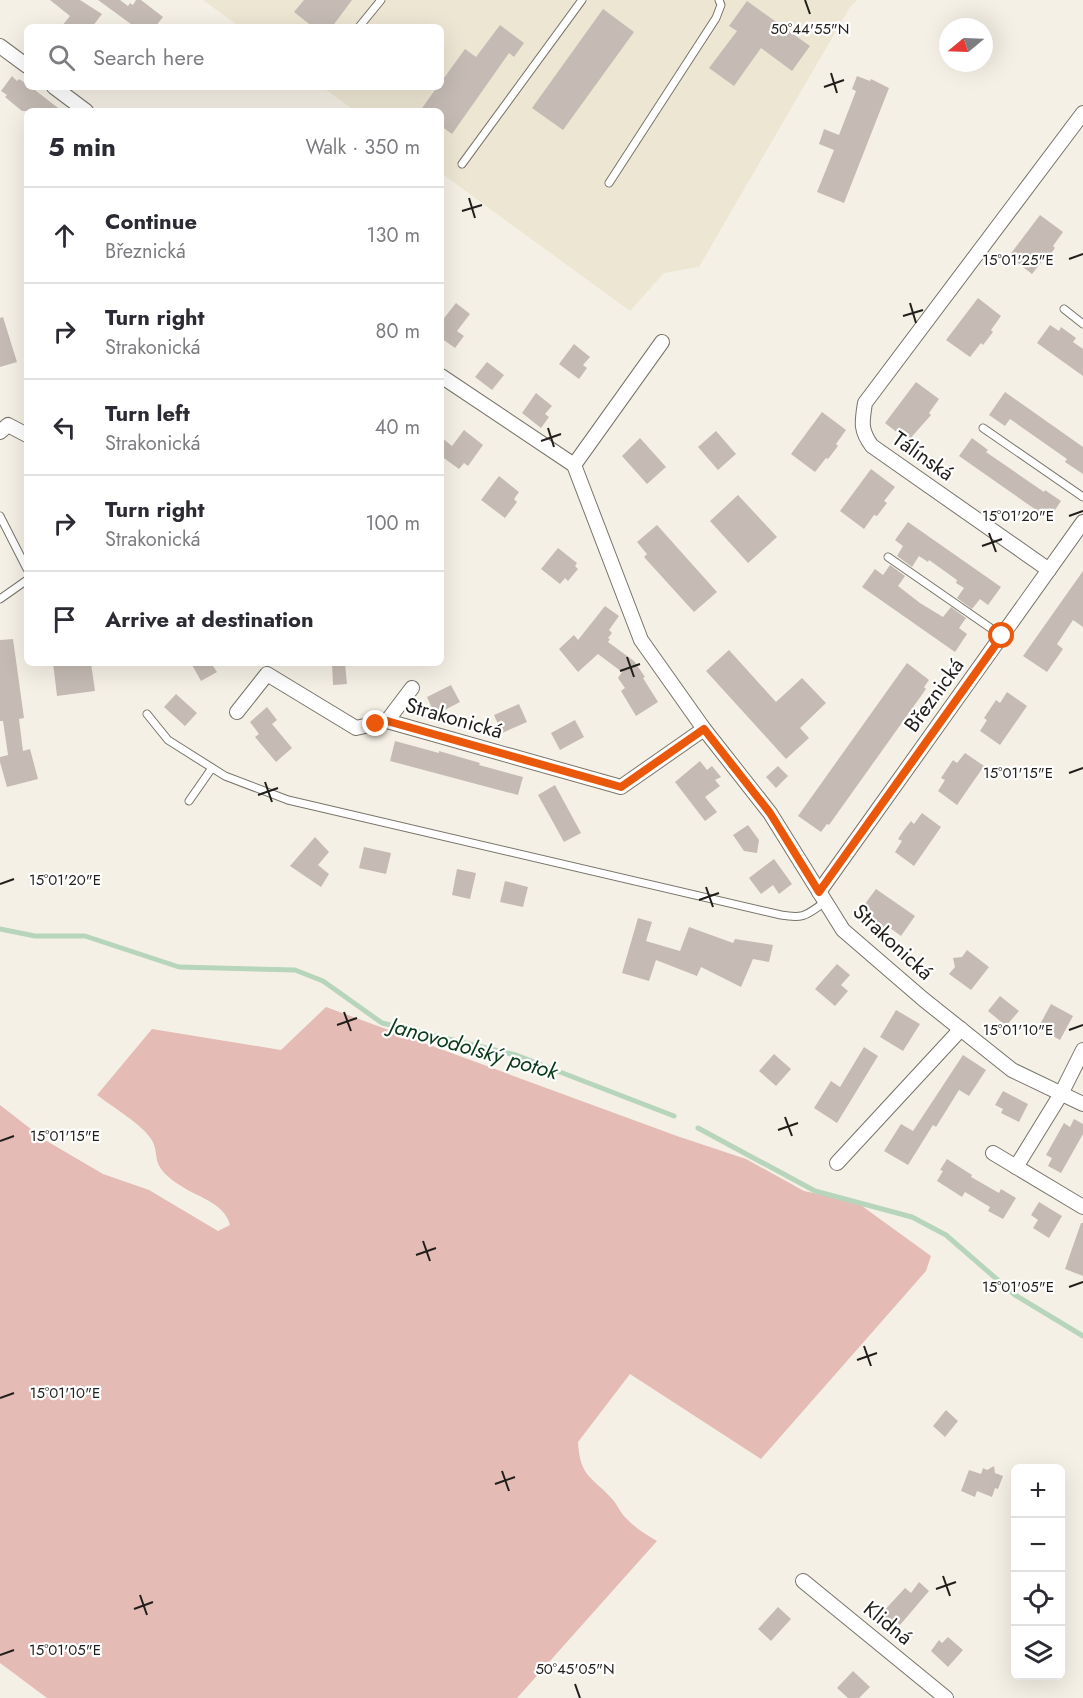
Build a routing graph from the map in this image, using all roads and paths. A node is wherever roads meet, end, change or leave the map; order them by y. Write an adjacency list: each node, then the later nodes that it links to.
1 (381, 0): 4 (lane)
2 (582, 0): 10 (lane)
3 (719, 0): 11 (lane)
4 (361, 24)
5 (0, 46): 6 (street)
6 (24, 64)
7 (58, 90): 8 (street)
8 (82, 108)
9 (1083, 113): 26 (street, Tálínská)
10 (462, 164)
11 (609, 183)
12 (1064, 309): 13 (lane)
13 (1083, 324)
14 (662, 342): 20 (street)
15 (444, 378): 20 (street)
16 (0, 412): 17 (street)
17 (4, 428): 19 (street)
18 (983, 428): 21 (lane)
19 (24, 434)
20 (574, 465): 34 (street, Strakonická)
21 (1083, 497)
22 (0, 516): 25 (lane)
23 (1083, 522): 26 (street, Březnická)
24 (888, 557): 29 (lane)
25 (24, 563)
26 (1049, 570): 29 (street, Březnická)
27 (24, 582): 28 (lane)
28 (0, 599)
29 (1002, 636): 37 (street, Březnická)
30 (412, 688): 33 (street, Strakonická)
31 (237, 712): 33 (street, Strakonická)
32 (147, 714): 35 (lane)
33 (387, 721): 34 (street, Strakonická)
34 (704, 729): 37 (street, Strakonická)
35 (212, 768): 36 (lane); 37 (lane)
36 (189, 801)
37 (822, 897): 38 (street, Strakonická)
38 (960, 1029): 40 (street, Strakonická); 43 (street)
39 (1083, 1050): 40 (street)
40 (1061, 1094): 41 (street, Strakonická); 44 (street)
41 (1083, 1104)
42 (993, 1153): 44 (street)
43 (837, 1163)
44 (1016, 1167): 45 (street)
45 (1083, 1207)
46 (803, 1581): 47 (street, Klidná)
47 (946, 1698)

